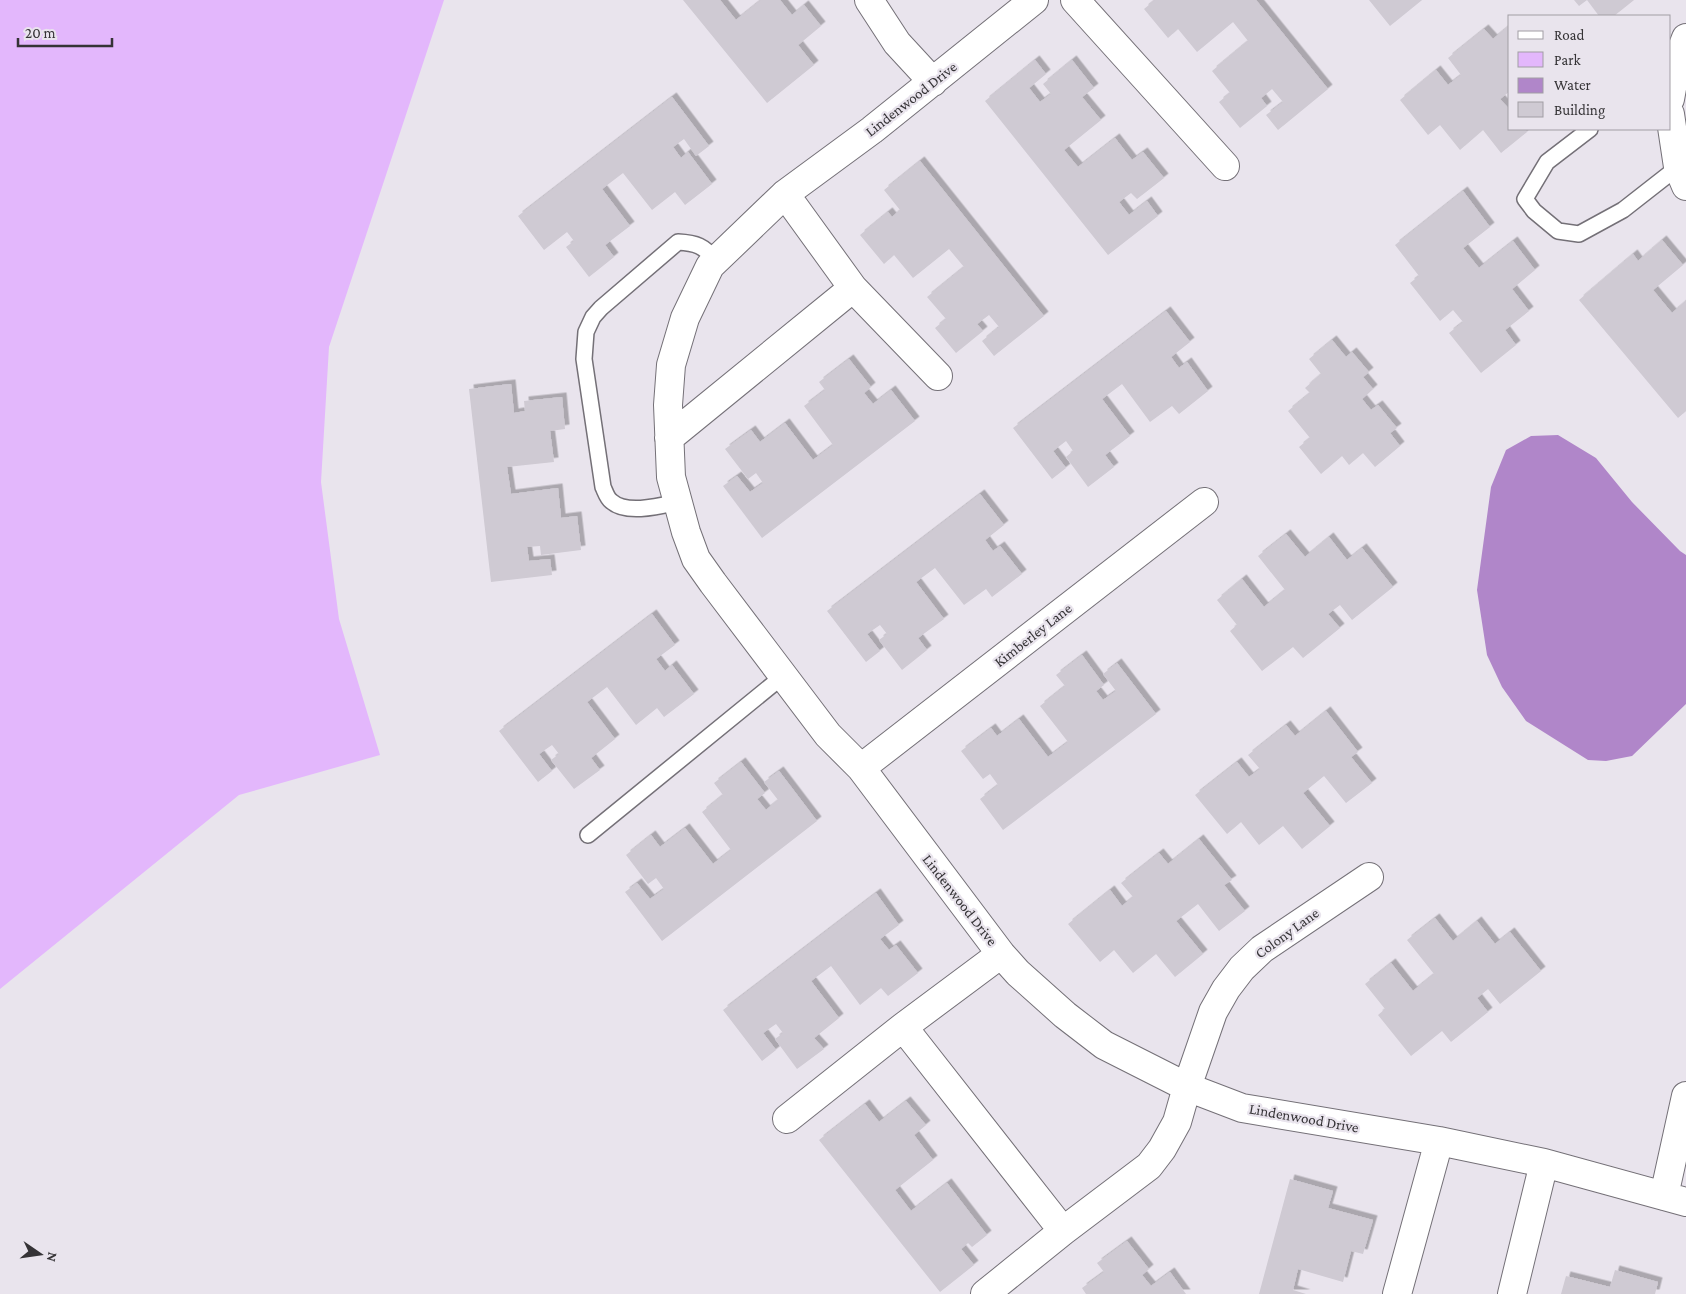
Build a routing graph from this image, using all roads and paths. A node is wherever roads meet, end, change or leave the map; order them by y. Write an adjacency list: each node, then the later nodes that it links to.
1 (869, 0): 5 (street)
2 (1034, 0): 5 (street, Lindenwood Drive)
3 (1075, 0): 9 (street)
4 (1677, 55): 6 (street)
5 (933, 82): 11 (street, Lindenwood Drive)
6 (1671, 93)
7 (1671, 119): 10 (street)
8 (1589, 130): 10 (lane)
9 (1225, 166)
10 (1682, 176)
11 (785, 194): 12 (street, Lindenwood Drive); 13 (street)
12 (716, 260): 15 (street, Lindenwood Drive); 16 (lane)
13 (853, 288): 14 (street); 15 (street)
14 (938, 376)
15 (669, 438): 16 (street, Lindenwood Drive)
16 (678, 502): 18 (street, Lindenwood Drive)
17 (1204, 502): 19 (street, Kimberley Lane)
18 (783, 676): 19 (street, Lindenwood Drive); 20 (lane)
19 (861, 768): 22 (street, Lindenwood Drive)
20 (588, 835)
21 (1369, 877): 24 (street, Colony Lane)
22 (1001, 954): 23 (street); 24 (street, Lindenwood Drive)
23 (903, 1027): 26 (street); 30 (street)
24 (1187, 1087): 27 (street, Lindenwood Drive); 30 (street, Colony Lane)
25 (1686, 1096): 29 (street)
26 (786, 1119)
27 (1439, 1142): 28 (street, Lindenwood Drive); 32 (street)
28 (1544, 1163): 29 (street, Lindenwood Drive); 33 (street)
29 (1675, 1199)
30 (1063, 1231): 31 (street, Colony Lane)
31 (985, 1294)
32 (1397, 1294)
33 (1512, 1294)

